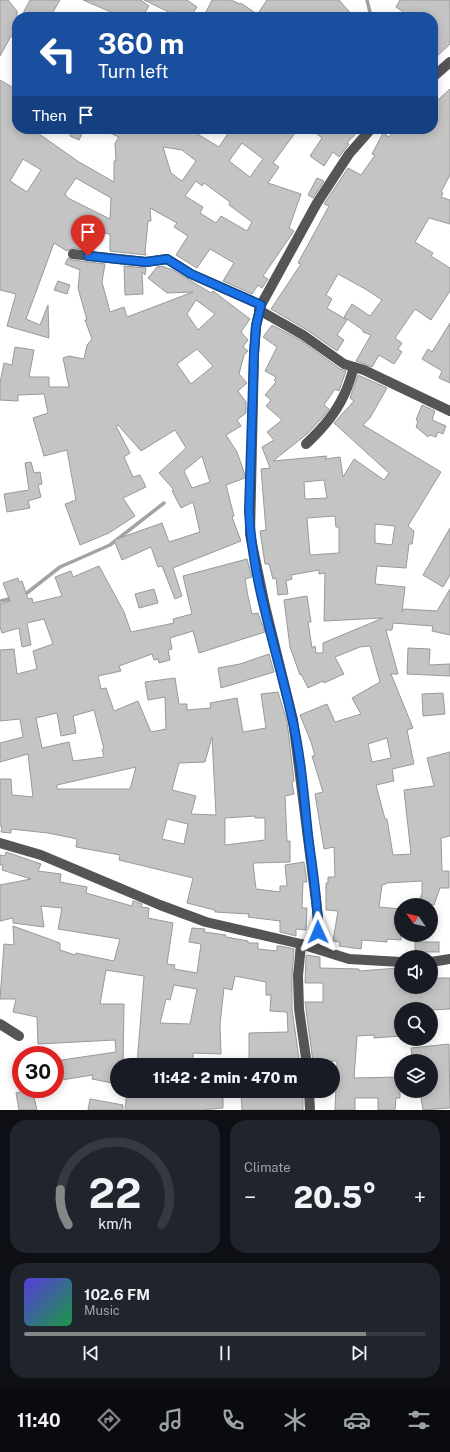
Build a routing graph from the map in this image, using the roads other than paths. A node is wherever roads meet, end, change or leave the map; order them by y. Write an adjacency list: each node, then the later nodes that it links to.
1 (450, 62): 2 (street)
2 (438, 73)
3 (366, 134): 5 (street)
4 (73, 254): 5 (street)
5 (260, 308): 6 (street); 11 (street)
6 (354, 367): 7 (street); 8 (street)
7 (450, 411)
8 (306, 444)
9 (0, 843): 10 (street)
10 (301, 944): 11 (street); 17 (street)
11 (314, 948): 14 (street)
12 (450, 959): 13 (street)
13 (438, 961)
14 (394, 962)
15 (0, 1024): 16 (street)
16 (20, 1036)
17 (306, 1058)
18 (309, 1098): 19 (street)
19 (310, 1110)

